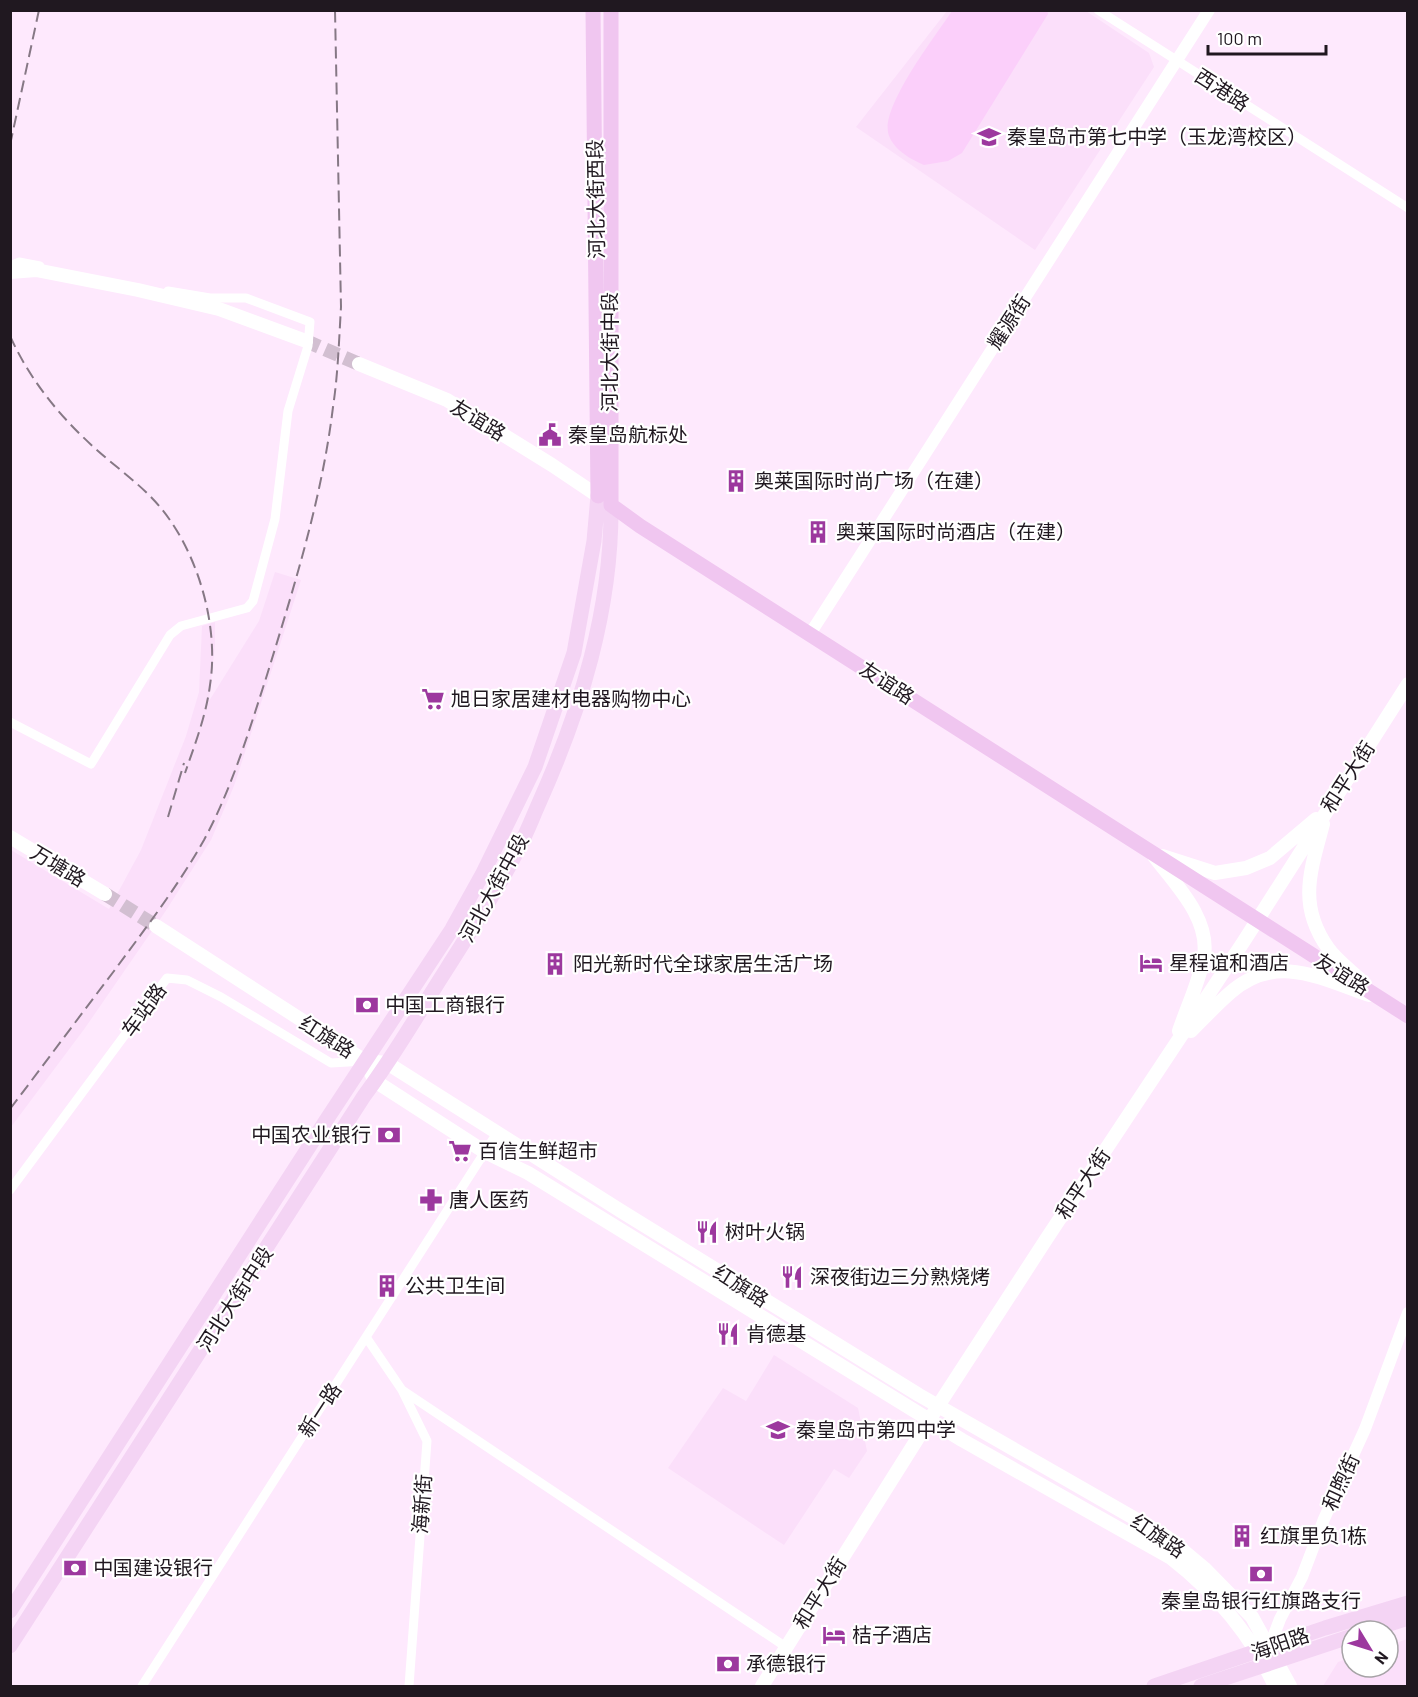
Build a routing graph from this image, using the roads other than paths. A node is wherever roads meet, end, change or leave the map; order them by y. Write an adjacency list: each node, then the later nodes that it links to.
1 (593, 10): 11 (highway, 河北大街西段)
2 (610, 10): 11 (highway, 河北大街中段)
3 (1098, 10): 5 (street, 西港路)
4 (1209, 10): 5 (street, 耀源街)
5 (1176, 60): 6 (street, 西港路); 12 (street, 耀源街)
6 (1407, 208)
7 (10, 266): 14 (street)
8 (10, 272): 9 (main road)
9 (306, 341)
10 (359, 364): 11 (main road, 友谊路)
11 (604, 501): 12 (highway, 友谊路); 24 (main road); 25 (main road, 河北大街中段)
12 (810, 634): 17 (highway, 友谊路)
13 (1407, 684): 15 (main road, 和平大街)
14 (10, 722)
15 (1327, 810): 17 (main road); 19 (main road, 和平大街); 21 (main road)
16 (10, 837): 18 (main road, 万塘路)
17 (1151, 852): 19 (highway, 友谊路); 23 (main road)
18 (105, 894)
19 (1256, 920): 21 (highway, 友谊路); 23 (main road, 和平大街)
20 (156, 926): 24 (main road, 红旗路)
21 (1382, 1000): 22 (highway, 友谊路); 23 (main road)
22 (1407, 1016)
23 (1173, 1049): 33 (main road, 和平大街)
24 (365, 1061): 25 (main road, 红旗路); 26 (main road); 29 (street, 车站路); 36 (main road)
25 (387, 1063): 26 (main road, 河北大街中段); 27 (main road, 红旗路)
26 (375, 1081): 28 (main road); 38 (main road, 河北大街中段)
27 (497, 1133): 28 (street, 新一路); 33 (main road, 红旗路)
28 (485, 1152): 31 (street, 新一路); 34 (main road)
29 (10, 1190)
30 (1407, 1313): 40 (street, 和煦街)
31 (366, 1337): 32 (street, 海新街); 41 (street, 新一路)
32 (402, 1390): 39 (street); 42 (street, 海新街)
33 (938, 1406): 34 (main road, 和平大街); 40 (main road, 红旗路)
34 (930, 1420): 39 (main road, 和平大街); 40 (main road)
35 (1407, 1603): 40 (main road, 海阳路)
36 (10, 1611)
37 (1340, 1639): 40 (main road, 海阳路)
38 (10, 1646)
39 (786, 1647): 43 (main road, 和平大街)
40 (1267, 1656): 44 (main road, 海阳路); 45 (main road, 海阳路); 46 (main road); 47 (main road, 红旗路)
41 (142, 1686)
42 (409, 1686)
43 (762, 1686)
44 (1154, 1686)
45 (1201, 1686)
46 (1275, 1686)
47 (1290, 1686)

